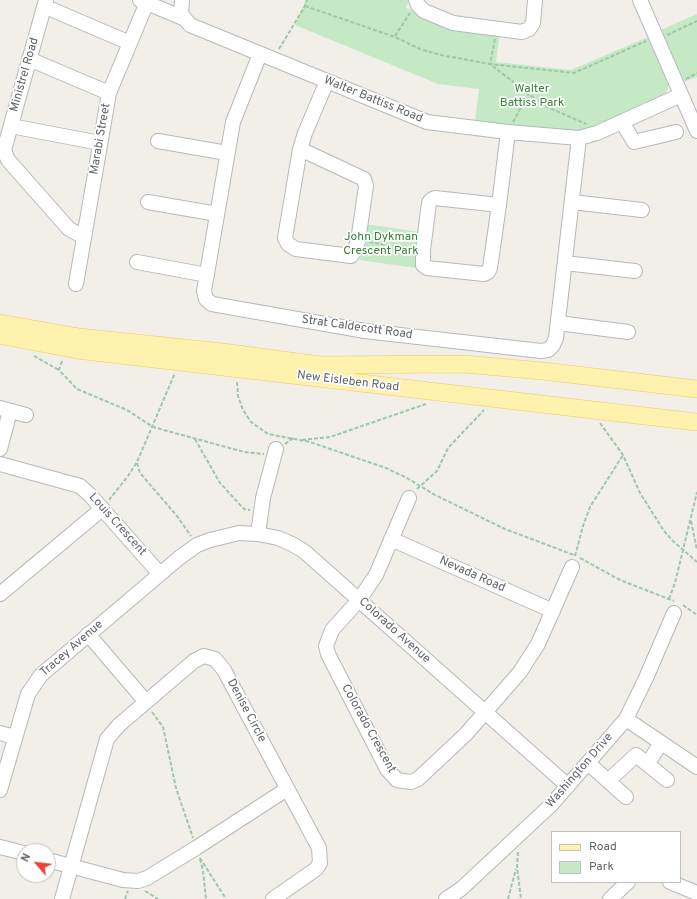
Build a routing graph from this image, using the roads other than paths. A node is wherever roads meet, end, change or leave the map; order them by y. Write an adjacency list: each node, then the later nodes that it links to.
1 (182, 0): 7 (street)
2 (535, 0): 5 (street)
3 (640, 0): 13 (street)
4 (145, 1): 7 (street, Walter Battiss Road); 8 (street, Marabi Street)
5 (417, 2)
6 (49, 5): 8 (street); 10 (street, Ministrel Road)
7 (184, 18): 9 (street, Walter Battiss Road)
8 (130, 43): 12 (street, Marabi Street)
9 (260, 54): 11 (street, Walter Battiss Road); 23 (street, Strat Caldecott Road)
10 (29, 59): 12 (street); 15 (street, Ministrel Road)
11 (327, 81): 16 (street, Walter Battiss Road); 22 (street)
12 (109, 93): 21 (street, Marabi Street)
13 (681, 95): 14 (street, Walter Battiss Road); 18 (street)
14 (622, 122): 17 (street); 19 (street, Walter Battiss Road)
15 (11, 126): 21 (street); 29 (street, Ministrel Road)
16 (508, 132): 19 (street, Walter Battiss Road); 26 (street)
17 (676, 132)
18 (697, 132)
19 (579, 138): 25 (street, Strat Caldecott Road)
20 (158, 141): 23 (street)
21 (100, 143): 29 (street, Marabi Street)
22 (300, 149): 22 (street)
23 (227, 153): 28 (street, Strat Caldecott Road)
24 (148, 202): 28 (street)
25 (572, 202): 27 (street); 31 (street, Strat Caldecott Road)
26 (498, 205): 26 (street)
27 (642, 210)
28 (217, 214): 33 (street, Strat Caldecott Road)
29 (84, 237): 34 (street, Marabi Street)
30 (137, 262): 33 (street)
31 (564, 263): 32 (street); 36 (street, Strat Caldecott Road)
32 (635, 271)
33 (207, 275): 36 (street, Strat Caldecott Road)
34 (76, 284)
35 (0, 323): 39 (main road, New Eisleben Road)
36 (558, 323): 37 (street)
37 (628, 332)
38 (0, 335): 42 (main road, New Eisleben Road)
39 (697, 389)
40 (5, 410): 41 (street); 43 (street)
41 (26, 415)
42 (697, 419)
43 (0, 449)
44 (276, 452): 48 (street)
45 (0, 464): 47 (street, Louis Crescent)
46 (409, 498): 49 (street, Colorado Crescent)
47 (102, 509): 52 (street, Louis Crescent); 53 (street)
48 (258, 534): 50 (street, Colorado Avenue); 54 (street, Colorado Avenue)
49 (391, 539): 54 (street, Colorado Crescent); 55 (street, Nevada Road)
50 (198, 545): 52 (street, Tracey Avenue)
51 (574, 561): 55 (street, Colorado Crescent)
52 (160, 574): 57 (street, Tracey Avenue)
53 (0, 594)
54 (359, 600): 59 (street, Colorado Avenue); 59 (street, Colorado Crescent)
55 (553, 611): 59 (street, Colorado Crescent)
56 (674, 613): 60 (street, Washington Drive)
57 (88, 634): 58 (street); 62 (street, Tracey Avenue)
58 (146, 702): 70 (street, Denise Circle); 76 (street, Denise Circle)
59 (484, 712): 69 (street, Colorado Avenue)
60 (626, 719): 63 (street); 64 (street, Washington Drive)
61 (0, 733): 62 (street)
62 (14, 737): 71 (street, Tracey Avenue)
63 (661, 743): 65 (street); 66 (street)
64 (588, 763): 68 (street); 69 (street, Washington Drive)
65 (648, 763): 67 (street); 68 (street)
66 (697, 767)
67 (667, 780)
68 (608, 781): 72 (street)
69 (568, 786): 80 (street, Washington Drive)
70 (286, 789): 76 (street); 82 (street)
71 (0, 790)
72 (626, 797)
73 (0, 846): 74 (street)
74 (16, 851)
75 (56, 862): 76 (street)
76 (71, 866): 81 (street, Denise Circle)
77 (672, 883): 79 (street)
78 (625, 890): 84 (street)
79 (697, 893)
80 (463, 894): 83 (street, Washington Drive)
81 (62, 899)
82 (273, 899)
83 (446, 899)
84 (610, 899)

